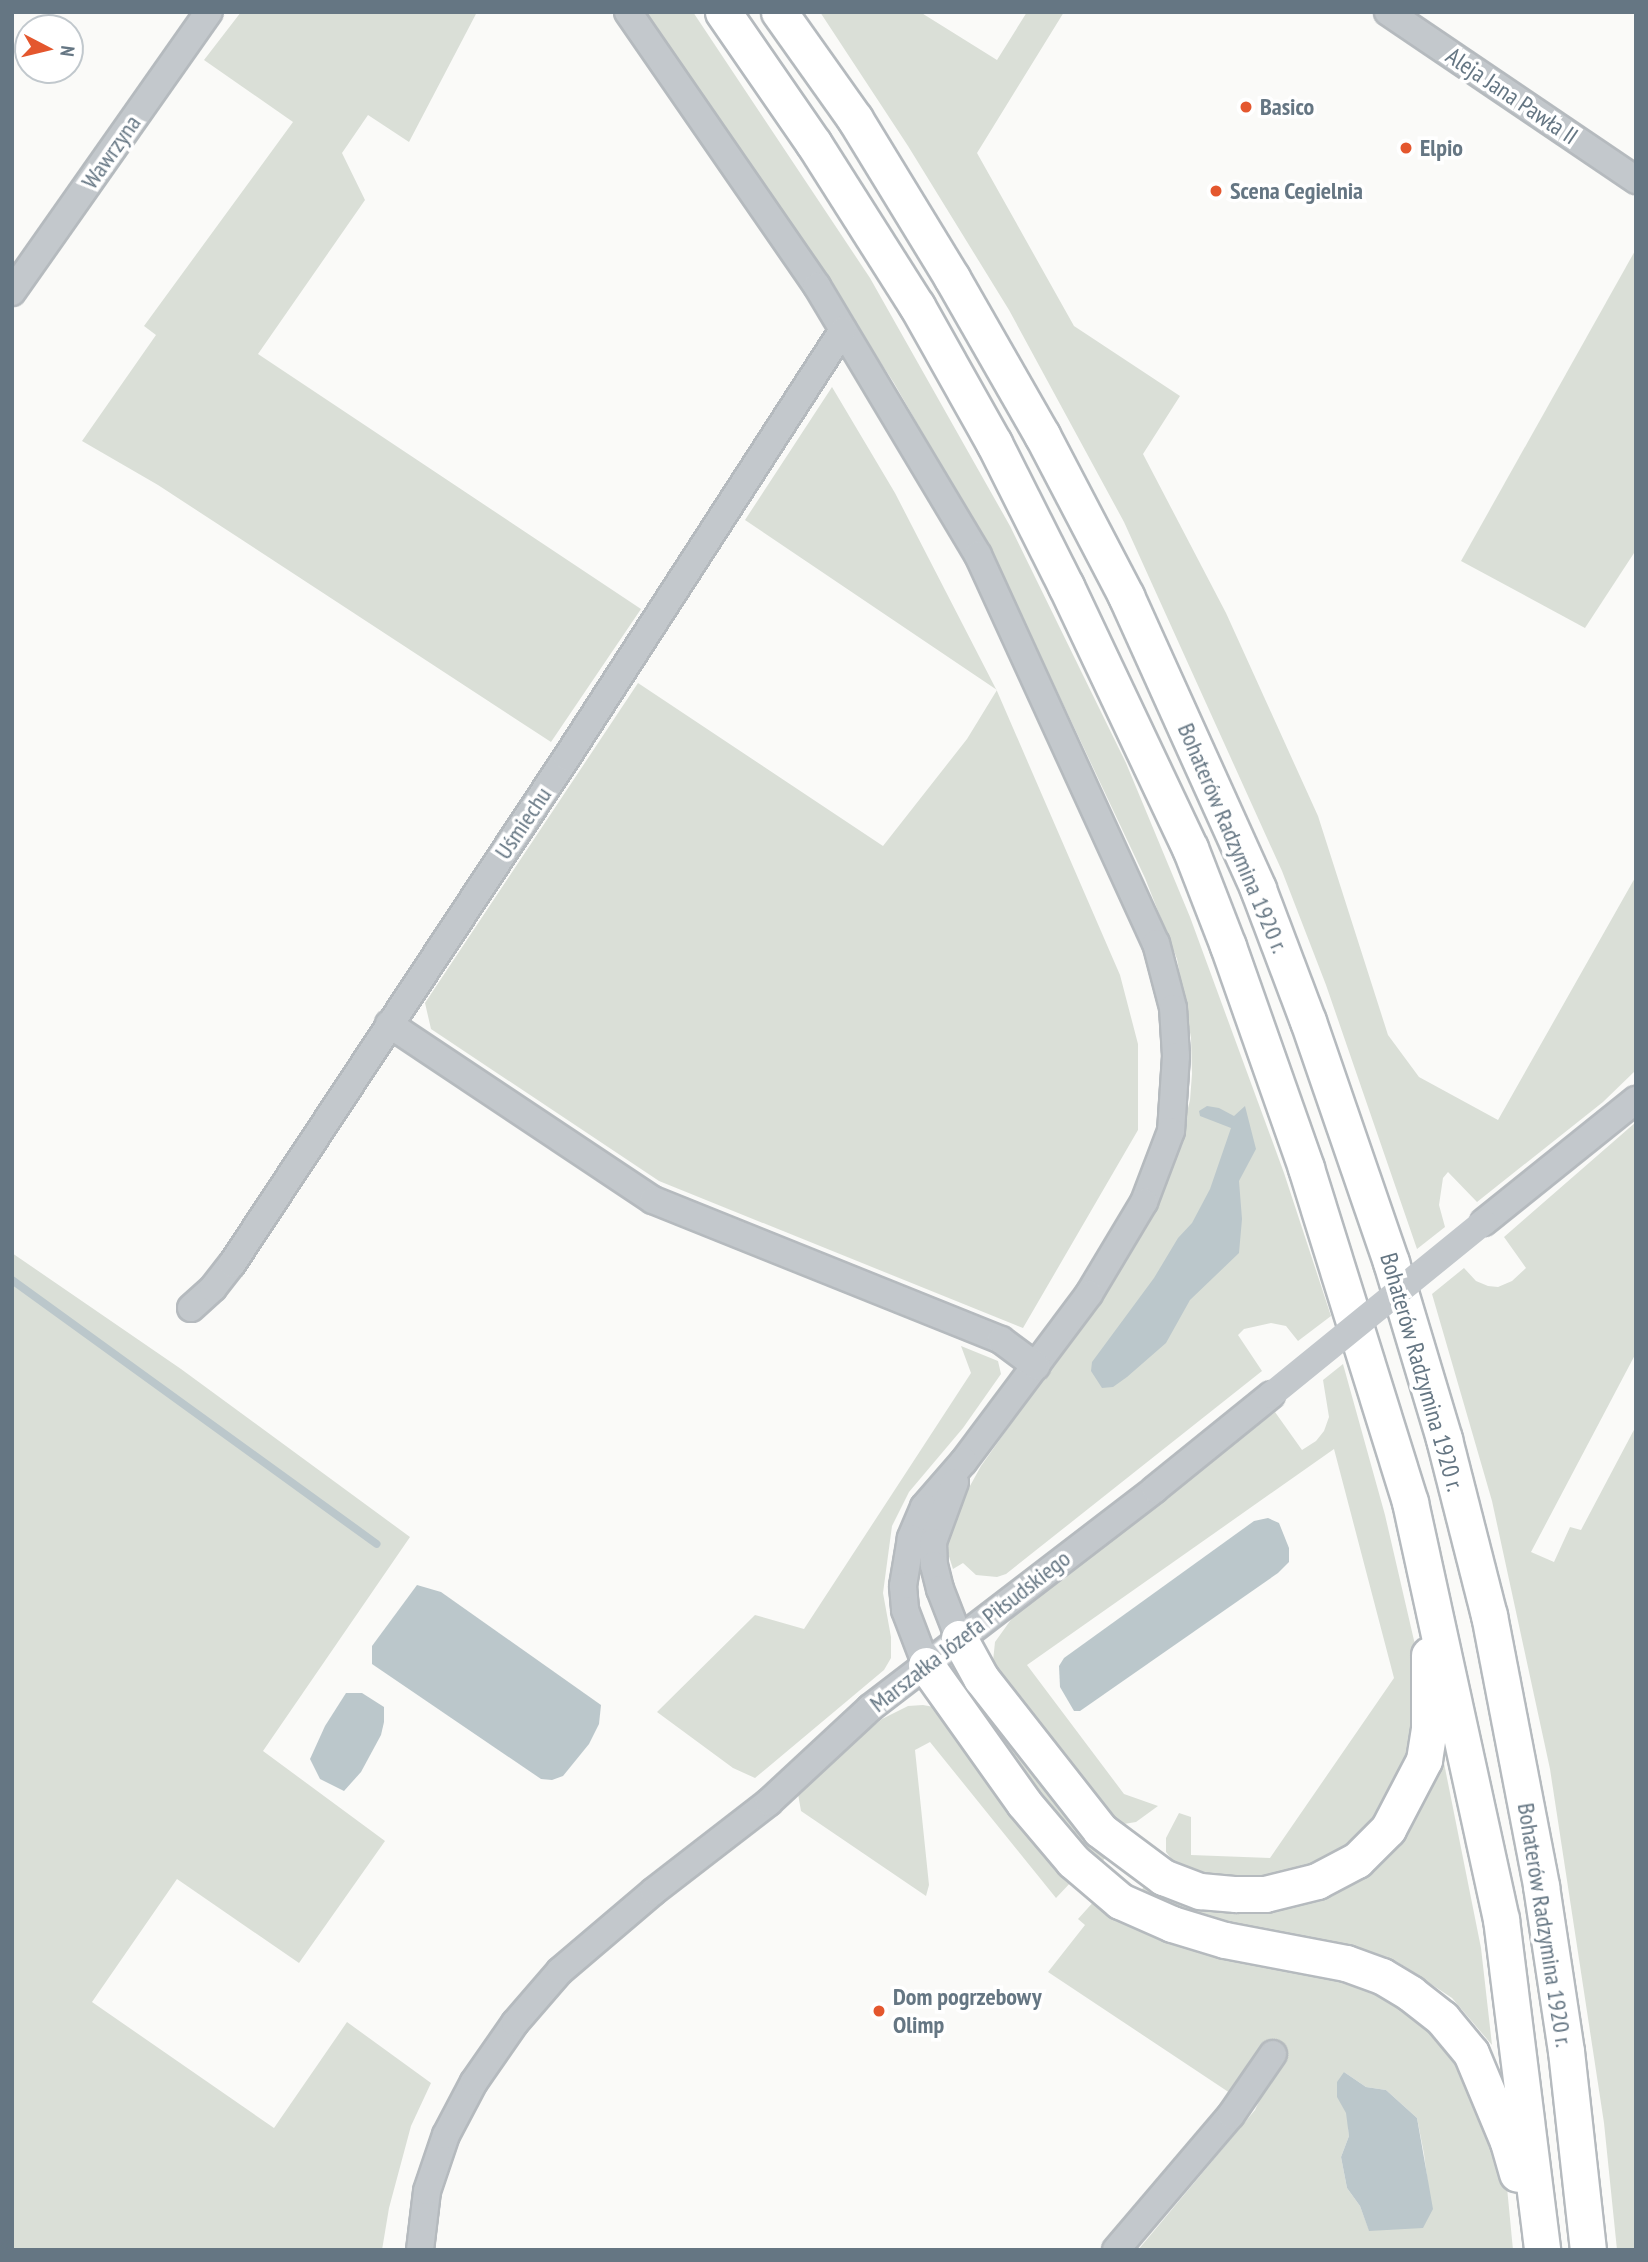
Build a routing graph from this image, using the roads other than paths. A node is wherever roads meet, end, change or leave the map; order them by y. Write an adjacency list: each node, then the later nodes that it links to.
1 (209, 12): 9 (street, Wawrzyna)
2 (628, 12): 10 (street)
3 (723, 12): 16 (main road, Bohaterów Radzymina 1920 r.)
4 (779, 12): 7 (main road)
5 (803, 12): 7 (main road)
6 (1388, 12): 8 (street, Aleja Jana Pawła II)
7 (855, 119): 23 (main road, Bohaterów Radzymina 1920 r.)
8 (1636, 180)
9 (12, 292)
10 (843, 330): 11 (street, Uśmiechu); 14 (street)
11 (389, 1024): 13 (street, Uśmiechu); 14 (street)
12 (1636, 1100): 17 (street, Marszałka Józefa Piłsudskiego, bridge)
13 (191, 1308)
14 (1036, 1366): 15 (street)
15 (964, 1461): 17 (street); 18 (street)
16 (1410, 1502): 17 (main road); 22 (main road, Bohaterów Radzymina 1920 r.)
17 (959, 1638): 18 (street, Marszałka Józefa Piłsudskiego)
18 (926, 1665): 20 (street, Marszałka Józefa Piłsudskiego); 22 (main road)
19 (1273, 2054): 21 (street)
20 (420, 2250)
21 (1116, 2250)
22 (1540, 2250)
23 (1588, 2250)

